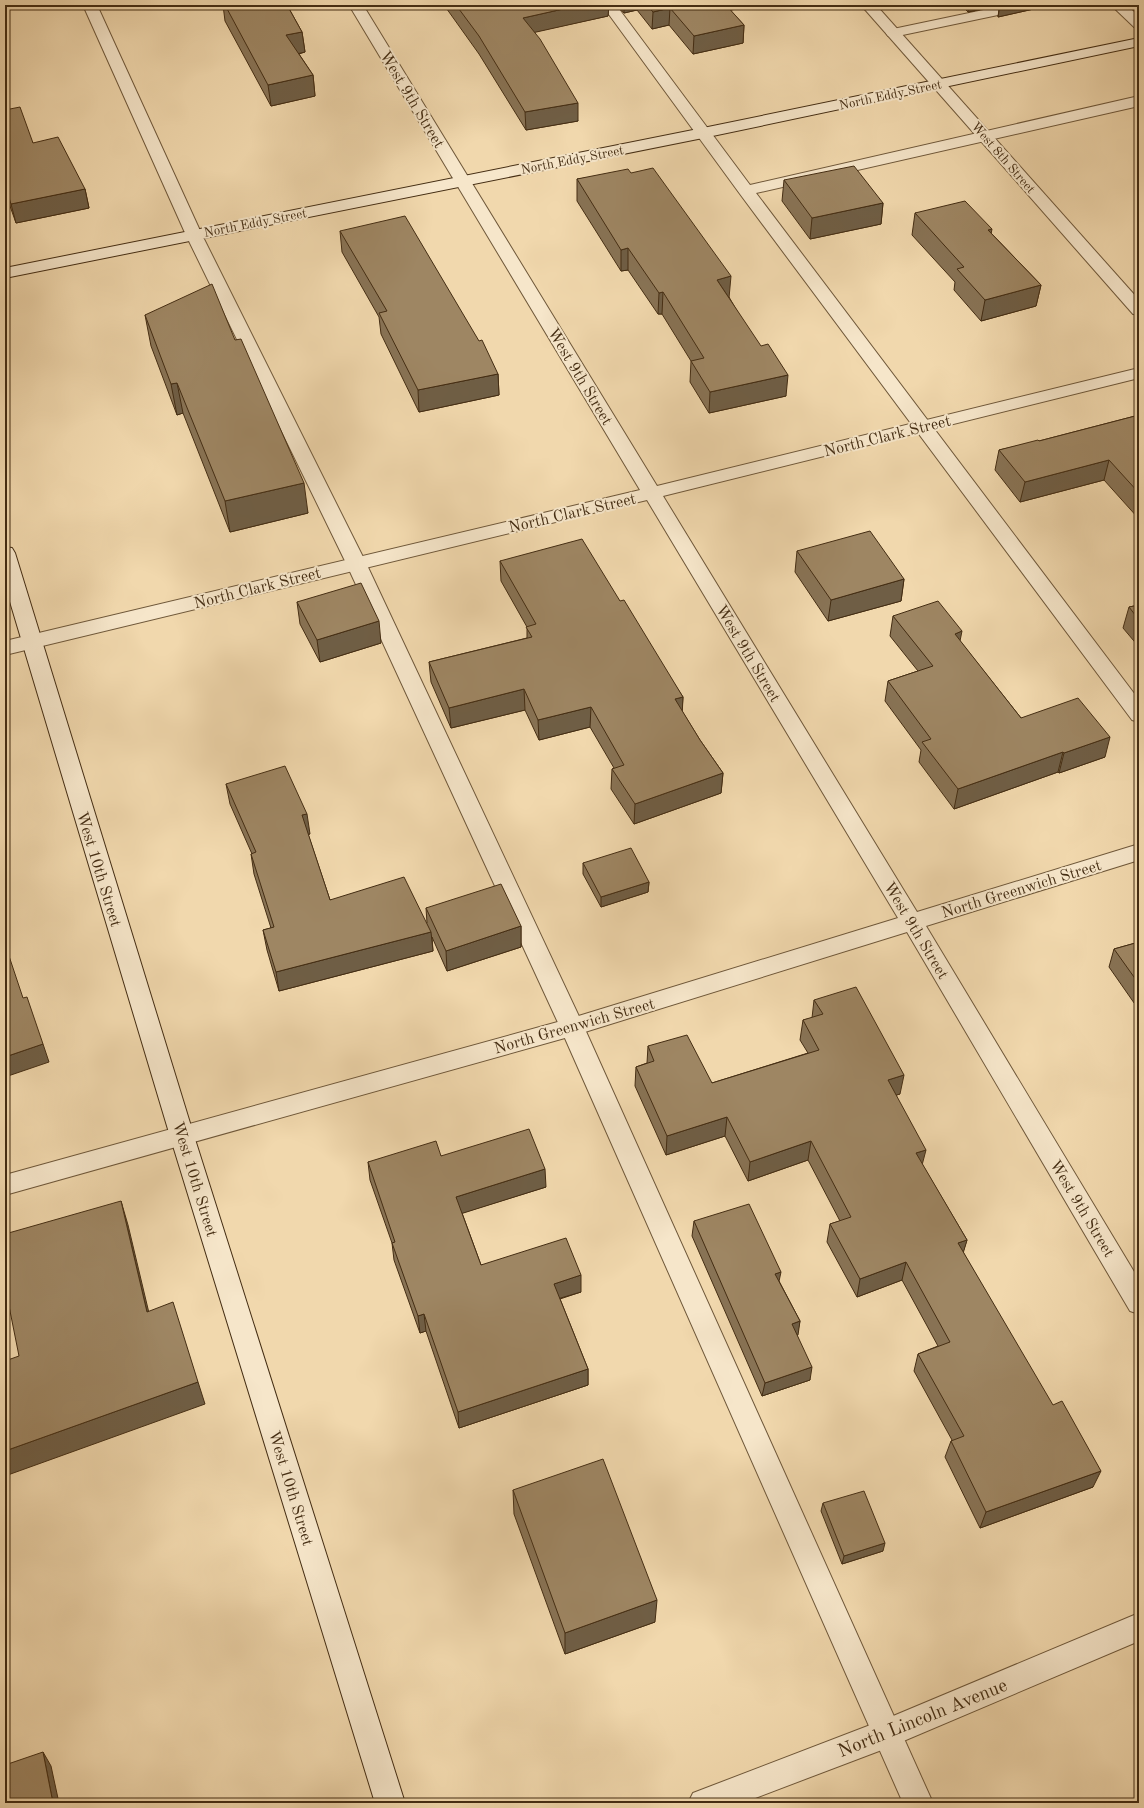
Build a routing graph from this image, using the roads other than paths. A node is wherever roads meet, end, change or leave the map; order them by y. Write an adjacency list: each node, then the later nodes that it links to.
1 (90, 5): 16 (street)
2 (356, 5): 14 (street, West 9th Street)
3 (609, 5): 12 (street)
4 (868, 5): 8 (street, West 8th Street)
5 (1118, 5): 7 (street)
6 (993, 12): 8 (street)
7 (1139, 24)
8 (893, 32): 10 (street, West 8th Street)
9 (1139, 42): 10 (street, North Eddy Street)
10 (940, 84): 12 (street, North Eddy Street); 13 (street, West 8th Street)
11 (1139, 101): 13 (street)
12 (702, 133): 14 (street, North Eddy Street); 15 (street)
13 (986, 136): 15 (street); 18 (street, West 8th Street)
14 (463, 181): 16 (street, North Eddy Street); 21 (street, West 9th Street)
15 (746, 191): 20 (street)
16 (194, 235): 17 (street, North Eddy Street); 23 (street)
17 (5, 273)
18 (1139, 310)
19 (1139, 373): 20 (street, North Clark Street)
20 (923, 426): 21 (street, North Clark Street); 26 (street)
21 (652, 493): 23 (street, North Clark Street); 28 (street, West 9th Street)
22 (5, 553): 24 (street, West 10th Street)
23 (356, 563): 24 (street, North Clark Street); 29 (street)
24 (31, 642): 25 (street, North Clark Street); 30 (street, West 10th Street)
25 (5, 648)
26 (1139, 715)
27 (1139, 852): 28 (street, North Greenwich Street)
28 (912, 922): 29 (street, North Greenwich Street); 32 (street, West 9th Street)
29 (572, 1027): 30 (street, North Greenwich Street); 34 (street)
30 (182, 1136): 31 (street, North Greenwich Street); 35 (street, West 10th Street)
31 (5, 1185)
32 (1139, 1303)
33 (1139, 1627): 34 (street, North Lincoln Avenue)
34 (887, 1733): 36 (street, North Lincoln Avenue); 37 (street)
35 (390, 1803)
36 (703, 1803)
37 (918, 1803)

